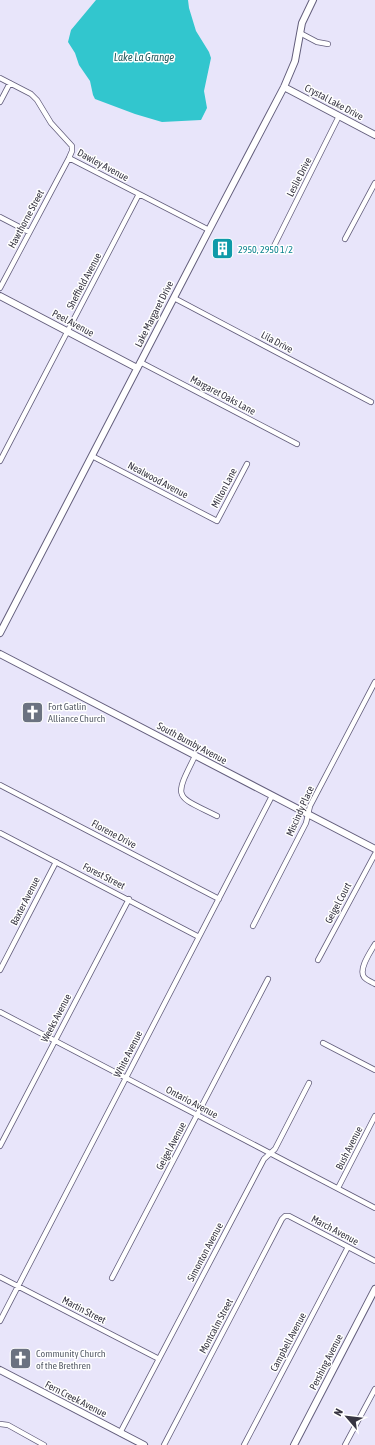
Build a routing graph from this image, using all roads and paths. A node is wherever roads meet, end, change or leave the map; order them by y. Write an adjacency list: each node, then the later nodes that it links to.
1 (313, 0): 2 (street, Lake Margaret Drive)
2 (300, 33): 3 (street); 6 (street, Lake Margaret Drive)
3 (328, 44)
4 (0, 78): 5 (street, Dawley Avenue)
5 (10, 83): 7 (street); 10 (street, Dawley Avenue)
6 (284, 87): 8 (street, Crystal Lake Drive); 14 (street, Lake Margaret Drive)
7 (0, 102)
8 (340, 116): 9 (street, Crystal Lake Drive); 17 (street, Leslie Drive)
9 (375, 134)
10 (69, 158): 12 (street, Dawley Avenue); 15 (street, Hawthorne Street)
11 (375, 183): 16 (street)
12 (139, 194): 14 (street, Dawley Avenue); 21 (street, Sheffield Avenue)
13 (0, 217): 15 (street)
14 (209, 230): 20 (street, Lake Margaret Drive)
15 (30, 232): 18 (street, Hawthorne Street)
16 (345, 239)
17 (274, 246)
18 (0, 288)
19 (0, 296): 21 (street, Peel Avenue)
20 (174, 298): 22 (street, Lake Margaret Drive); 24 (street, Lila Drive)
21 (67, 331): 23 (street, Peel Avenue); 27 (street, Sheffield Avenue)
22 (140, 362): 23 (street, Lake Margaret Drive); 25 (street, Margaret Oaks Lane)
23 (137, 368): 26 (street, Lake Margaret Drive)
24 (371, 402)
25 (297, 444)
26 (92, 456): 29 (street, Nealwood Avenue); 30 (street, Lake Margaret Drive)
27 (0, 461)
28 (248, 464): 29 (street, Milton Lane)
29 (217, 521)
30 (0, 633)
31 (0, 654): 33 (street, South Bumby Avenue)
32 (375, 682): 36 (street, Miscindy Place)
33 (196, 756): 35 (street, South Bumby Avenue); 37 (street)
34 (0, 785): 43 (street, Florene Drive)
35 (272, 796): 36 (street, South Bumby Avenue); 43 (street, White Avenue)
36 (308, 814): 39 (street, South Bumby Avenue); 44 (street, Miscindy Place)
37 (217, 816)
38 (0, 833): 41 (street, Forest Street)
39 (375, 849)
40 (375, 854): 47 (street, Geigel Court)
41 (56, 862): 42 (street, Forest Street); 48 (street, Baxter Avenue)
42 (129, 899): 45 (street, Forest Street); 52 (street, Weeks Avenue)
43 (219, 899): 45 (street, White Avenue)
44 (253, 926)
45 (199, 937): 55 (street, White Avenue)
46 (375, 944): 50 (street)
47 (318, 960)
48 (0, 970)
49 (268, 979): 57 (street, Geigel Avenue)
50 (375, 984)
51 (0, 1012): 52 (street, Ontario Avenue)
52 (54, 1040): 55 (street, Ontario Avenue); 59 (street, Weeks Avenue)
53 (323, 1043): 54 (street)
54 (375, 1070)
55 (126, 1077): 57 (street, Ontario Avenue); 68 (street, White Avenue)
56 (309, 1083): 60 (street, Simonton Avenue)
57 (197, 1116): 60 (street, Ontario Avenue); 67 (street, Geigel Avenue)
58 (375, 1116): 61 (street, Bush Avenue)
59 (0, 1146)
60 (270, 1153): 61 (street, Ontario Avenue); 71 (street, Simonton Avenue)
61 (338, 1188): 62 (street, Ontario Avenue)
62 (375, 1208)
63 (285, 1216): 64 (street, March Avenue); 78 (street, Montcalm Street)
64 (348, 1247): 65 (street, March Avenue); 79 (street, Campbell Avenue)
65 (375, 1261)
66 (0, 1277): 68 (street, Martin Street)
67 (112, 1278)
68 (18, 1286): 70 (street, White Avenue); 71 (street, Martin Street)
69 (375, 1289): 80 (street, Pershing Avenue)
70 (0, 1321)
71 (159, 1359): 75 (street, Simonton Avenue)
72 (0, 1370): 75 (street, Fern Creek Avenue)
73 (375, 1389): 81 (street)
74 (0, 1424): 76 (street)
75 (120, 1433): 77 (street, Fern Creek Avenue)
76 (44, 1445)
77 (144, 1445)
78 (164, 1445)
79 (244, 1445)
80 (294, 1445)
81 (345, 1445)

